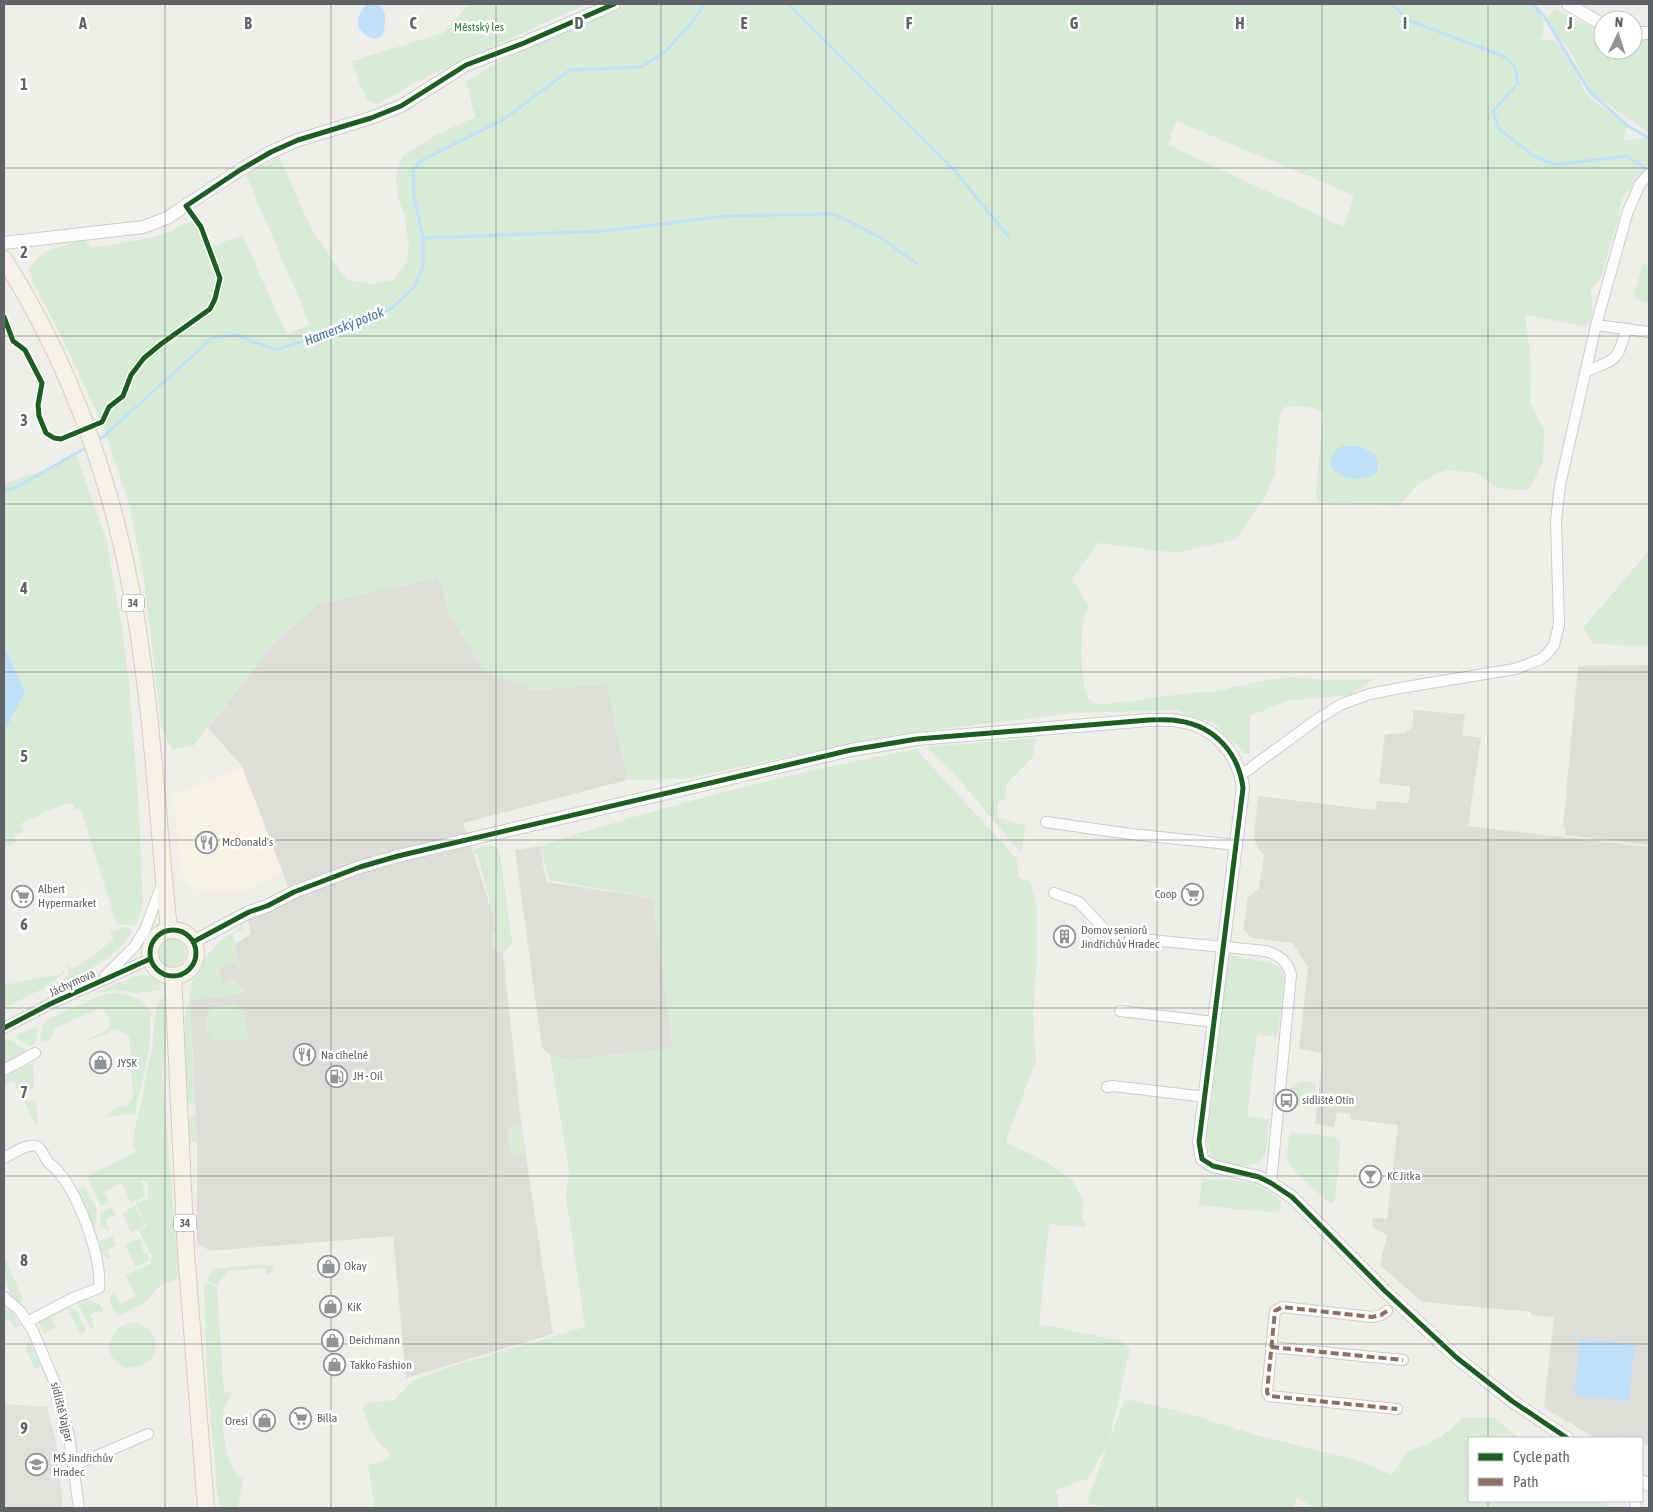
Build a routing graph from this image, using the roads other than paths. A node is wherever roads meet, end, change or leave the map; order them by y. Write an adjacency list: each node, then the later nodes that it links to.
1 (614, 4): 5 (street)
2 (1568, 4): 3 (street)
3 (1593, 18)
4 (1649, 174): 7 (street)
5 (4, 243)
6 (4, 259): 14 (main road, 34)
7 (1596, 325): 8 (street); 10 (street)
8 (1626, 329): 9 (street); 10 (street)
9 (1649, 332)
10 (1585, 372): 11 (street)
11 (1241, 775): 13 (street); 19 (street)
12 (1046, 822): 13 (street)
13 (1236, 845): 20 (street)
14 (164, 878): 16 (main road, 34); 23 (street)
15 (1054, 893): 17 (street)
16 (169, 930): 19 (main road); 21 (main road)
17 (1117, 936)
18 (1130, 938): 20 (street)
19 (193, 942): 22 (main road)
20 (1223, 948): 25 (street); 32 (street)
21 (150, 959): 22 (main road); 23 (street, Jáchymova)
22 (173, 976): 43 (main road, 34)
23 (100, 980): 26 (street, Jáchymova)
24 (1120, 1011): 25 (street)
25 (1214, 1022): 32 (street)
26 (4, 1028)
27 (35, 1053): 28 (street)
28 (4, 1070)
29 (1107, 1087): 30 (street)
30 (1198, 1096)
31 (4, 1158): 35 (street)
32 (1271, 1182): 40 (street)
33 (4, 1297): 35 (street, sídliště Vajgar)
34 (1387, 1311): 36 (street)
35 (27, 1322): 41 (street, sídliště Vajgar)
36 (1271, 1348): 37 (street); 38 (street)
37 (1403, 1360)
38 (1397, 1408)
39 (148, 1434): 41 (street)
40 (1566, 1437)
41 (73, 1466): 42 (street, sídliště Vajgar)
42 (78, 1508)
43 (206, 1508)

